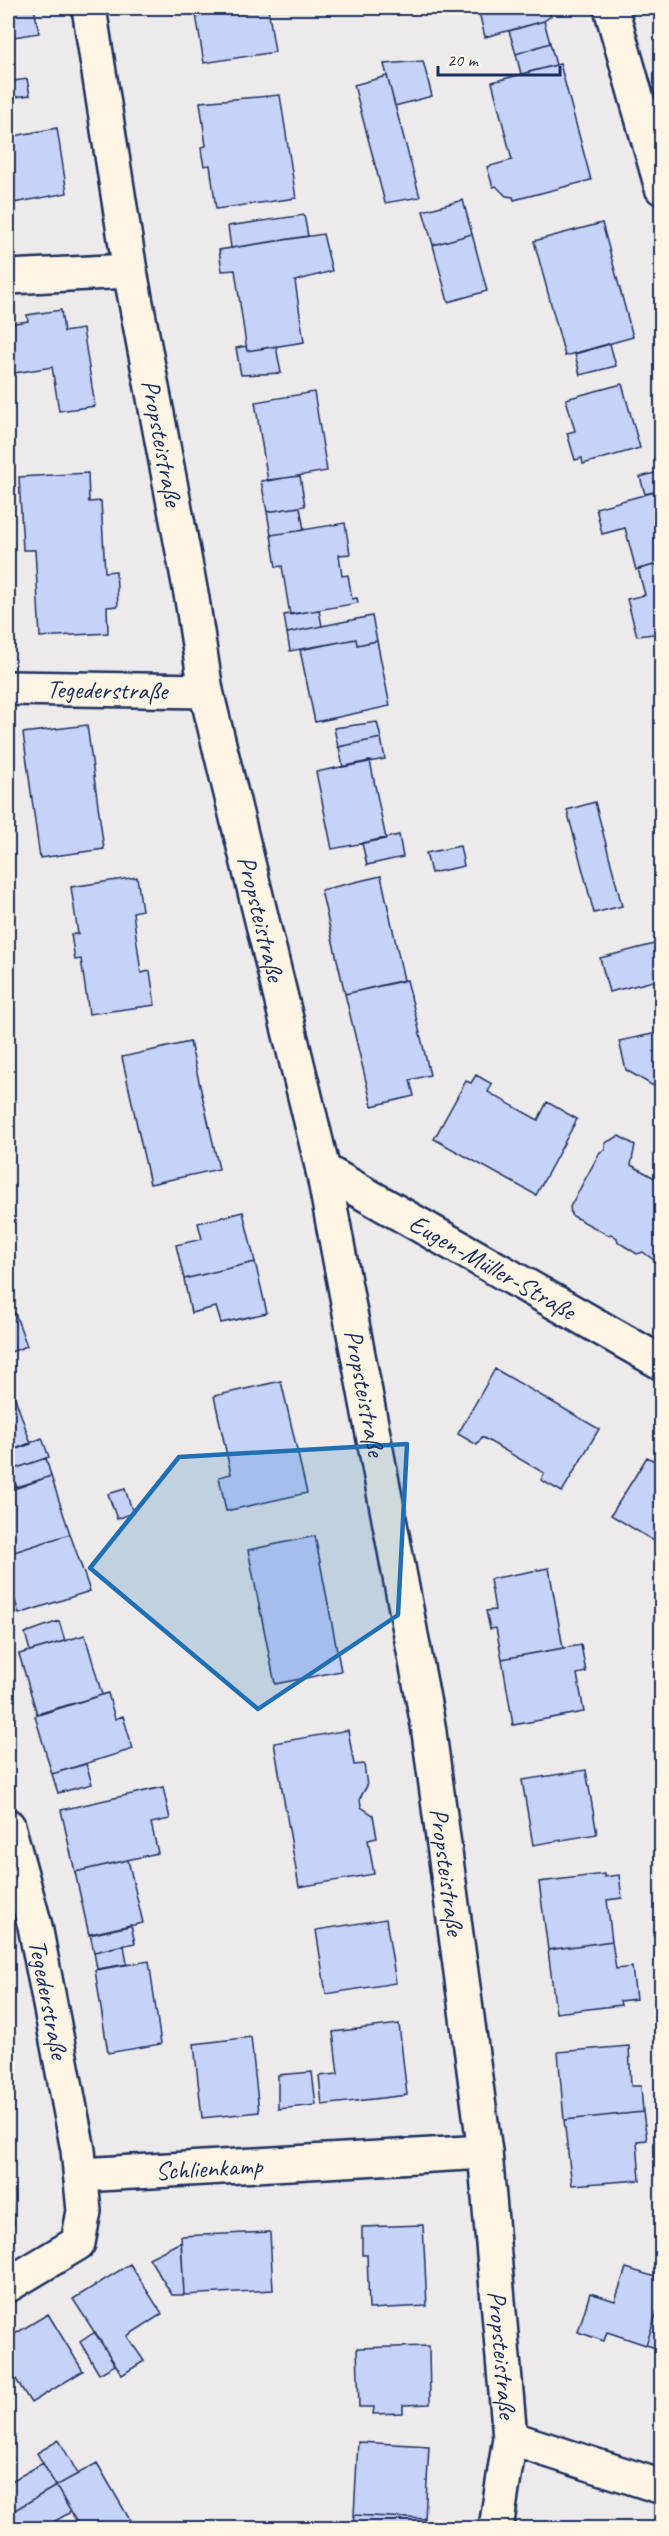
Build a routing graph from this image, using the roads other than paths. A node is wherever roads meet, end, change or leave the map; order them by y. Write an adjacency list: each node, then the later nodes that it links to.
1 (89, 8): 4 (street, Propsteistraße)
2 (611, 8): 3 (street)
3 (662, 188)
4 (130, 271): 5 (street); 7 (street, Propsteistraße)
5 (8, 277)
6 (8, 688): 7 (street, Tegederstraße)
7 (206, 691): 8 (street, Propsteistraße)
8 (323, 1170): 9 (street, Eugen-Müller-Straße); 11 (street, Propsteistraße)
9 (662, 1363)
10 (8, 1826): 12 (street, Tegederstraße)
11 (485, 2152): 12 (street, Schlienkamp); 14 (street, Propsteistraße)
12 (81, 2175): 13 (street)
13 (8, 2285)
14 (510, 2438): 15 (street); 16 (street, Propsteistraße)
15 (662, 2487)
16 (496, 2529)

